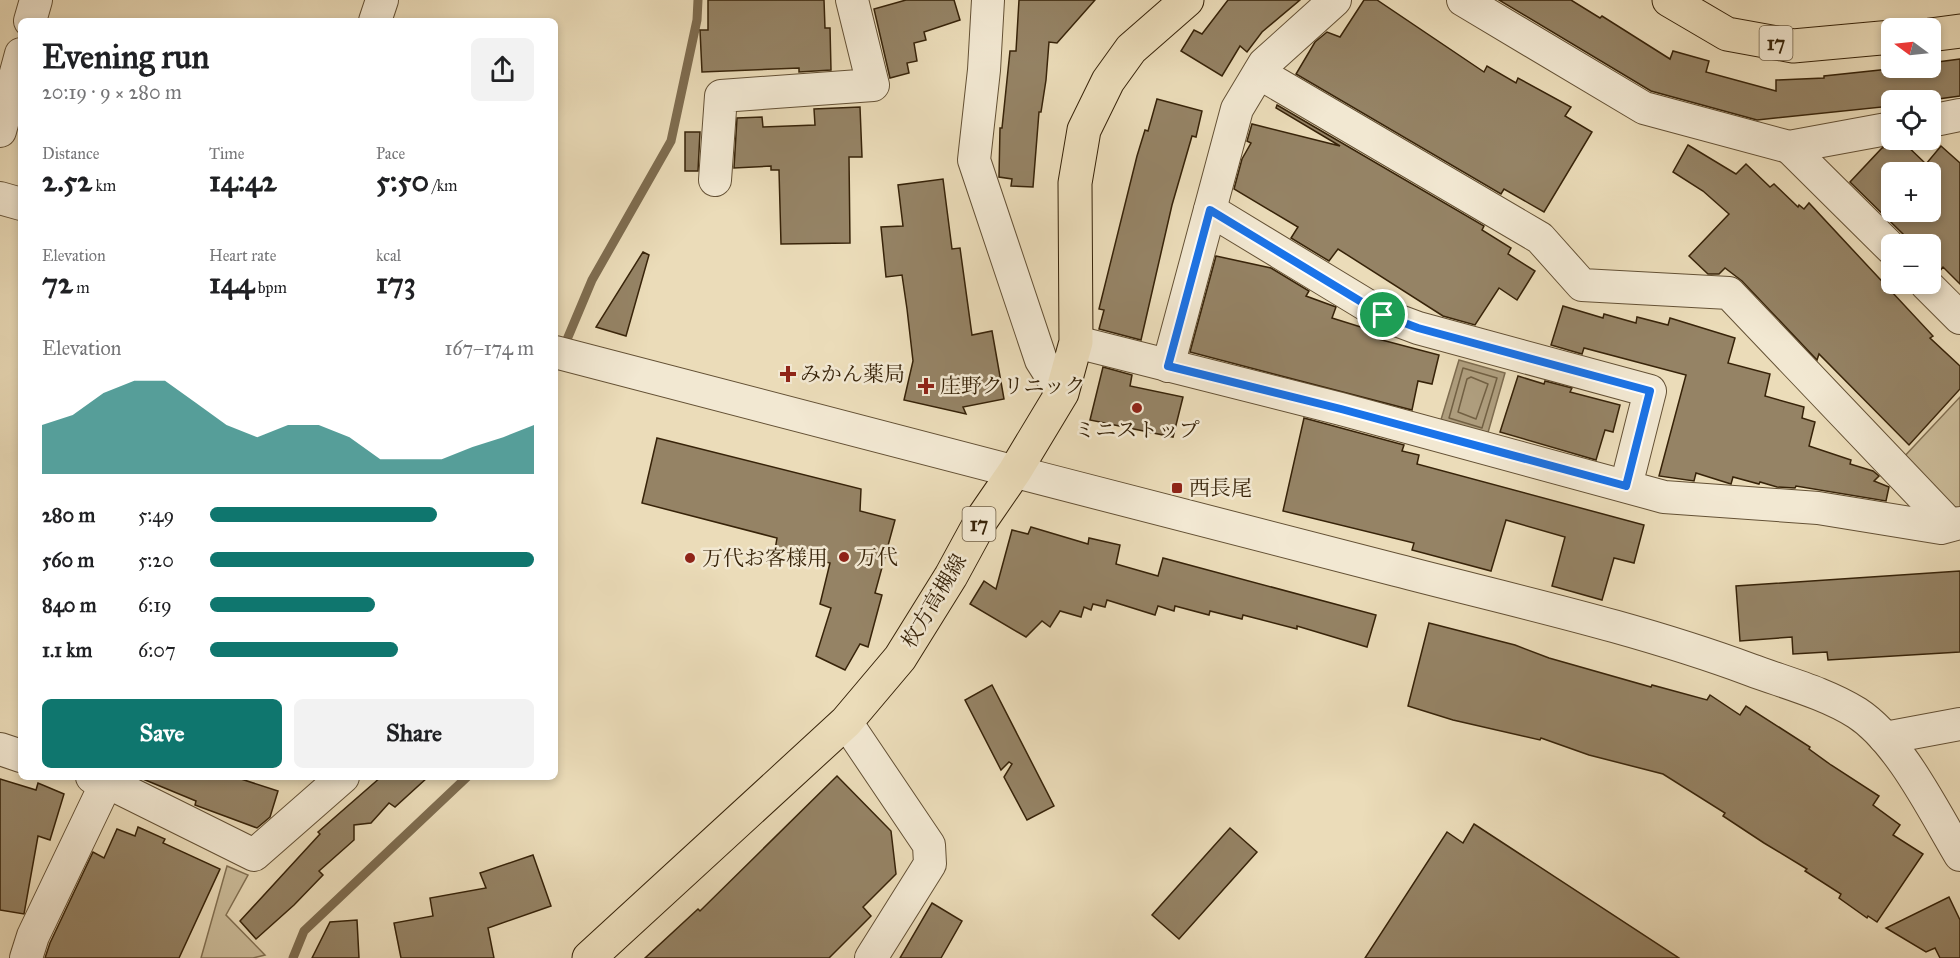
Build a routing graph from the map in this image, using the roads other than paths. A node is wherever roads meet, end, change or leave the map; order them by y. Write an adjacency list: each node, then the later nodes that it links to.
1 (36, 0): 9 (street)
2 (382, 0): 10 (street)
3 (988, 0): 31 (street)
4 (1187, 0): 28 (main road, 枚方高槻線 / 17)
5 (1335, 0): 15 (street)
6 (1463, 0): 20 (street)
7 (1670, 0): 13 (main road, 17)
8 (855, 1): 21 (street)
9 (31, 18)
10 (376, 18)
11 (1960, 32): 12 (main road)
12 (1941, 34)
13 (1881, 39)
14 (18, 64): 17 (street)
15 (1259, 73): 24 (street); 34 (street)
16 (1960, 115): 18 (street)
17 (2, 118)
18 (1941, 118)
19 (1881, 130): 20 (street)
20 (1789, 147): 25 (street)
21 (715, 180)
22 (0, 198): 23 (street)
23 (18, 203)
24 (1210, 210): 30 (street); 33 (street)
25 (1881, 238)
26 (1936, 294): 27 (street)
27 (1960, 318)
28 (1076, 342): 30 (street); 31 (main road, 枚方高槻線 / 17)
29 (566, 354): 32 (street)
30 (1168, 366): 33 (street)
31 (1062, 393): 32 (main road, 枚方高槻線 / 17)
32 (1015, 471): 35 (main road, 枚方高槻線 / 17); 37 (street)
33 (1626, 486): 34 (street)
34 (1955, 524)
35 (846, 722): 45 (main road, 枚方高槻線 / 17); 46 (street)
36 (1960, 724): 37 (street)
37 (1886, 738): 43 (street)
38 (0, 749): 39 (street)
39 (18, 755)
40 (102, 780): 44 (street)
41 (107, 780): 42 (street)
42 (339, 780)
43 (1960, 855)
44 (26, 958)
45 (589, 958)
46 (871, 958)

